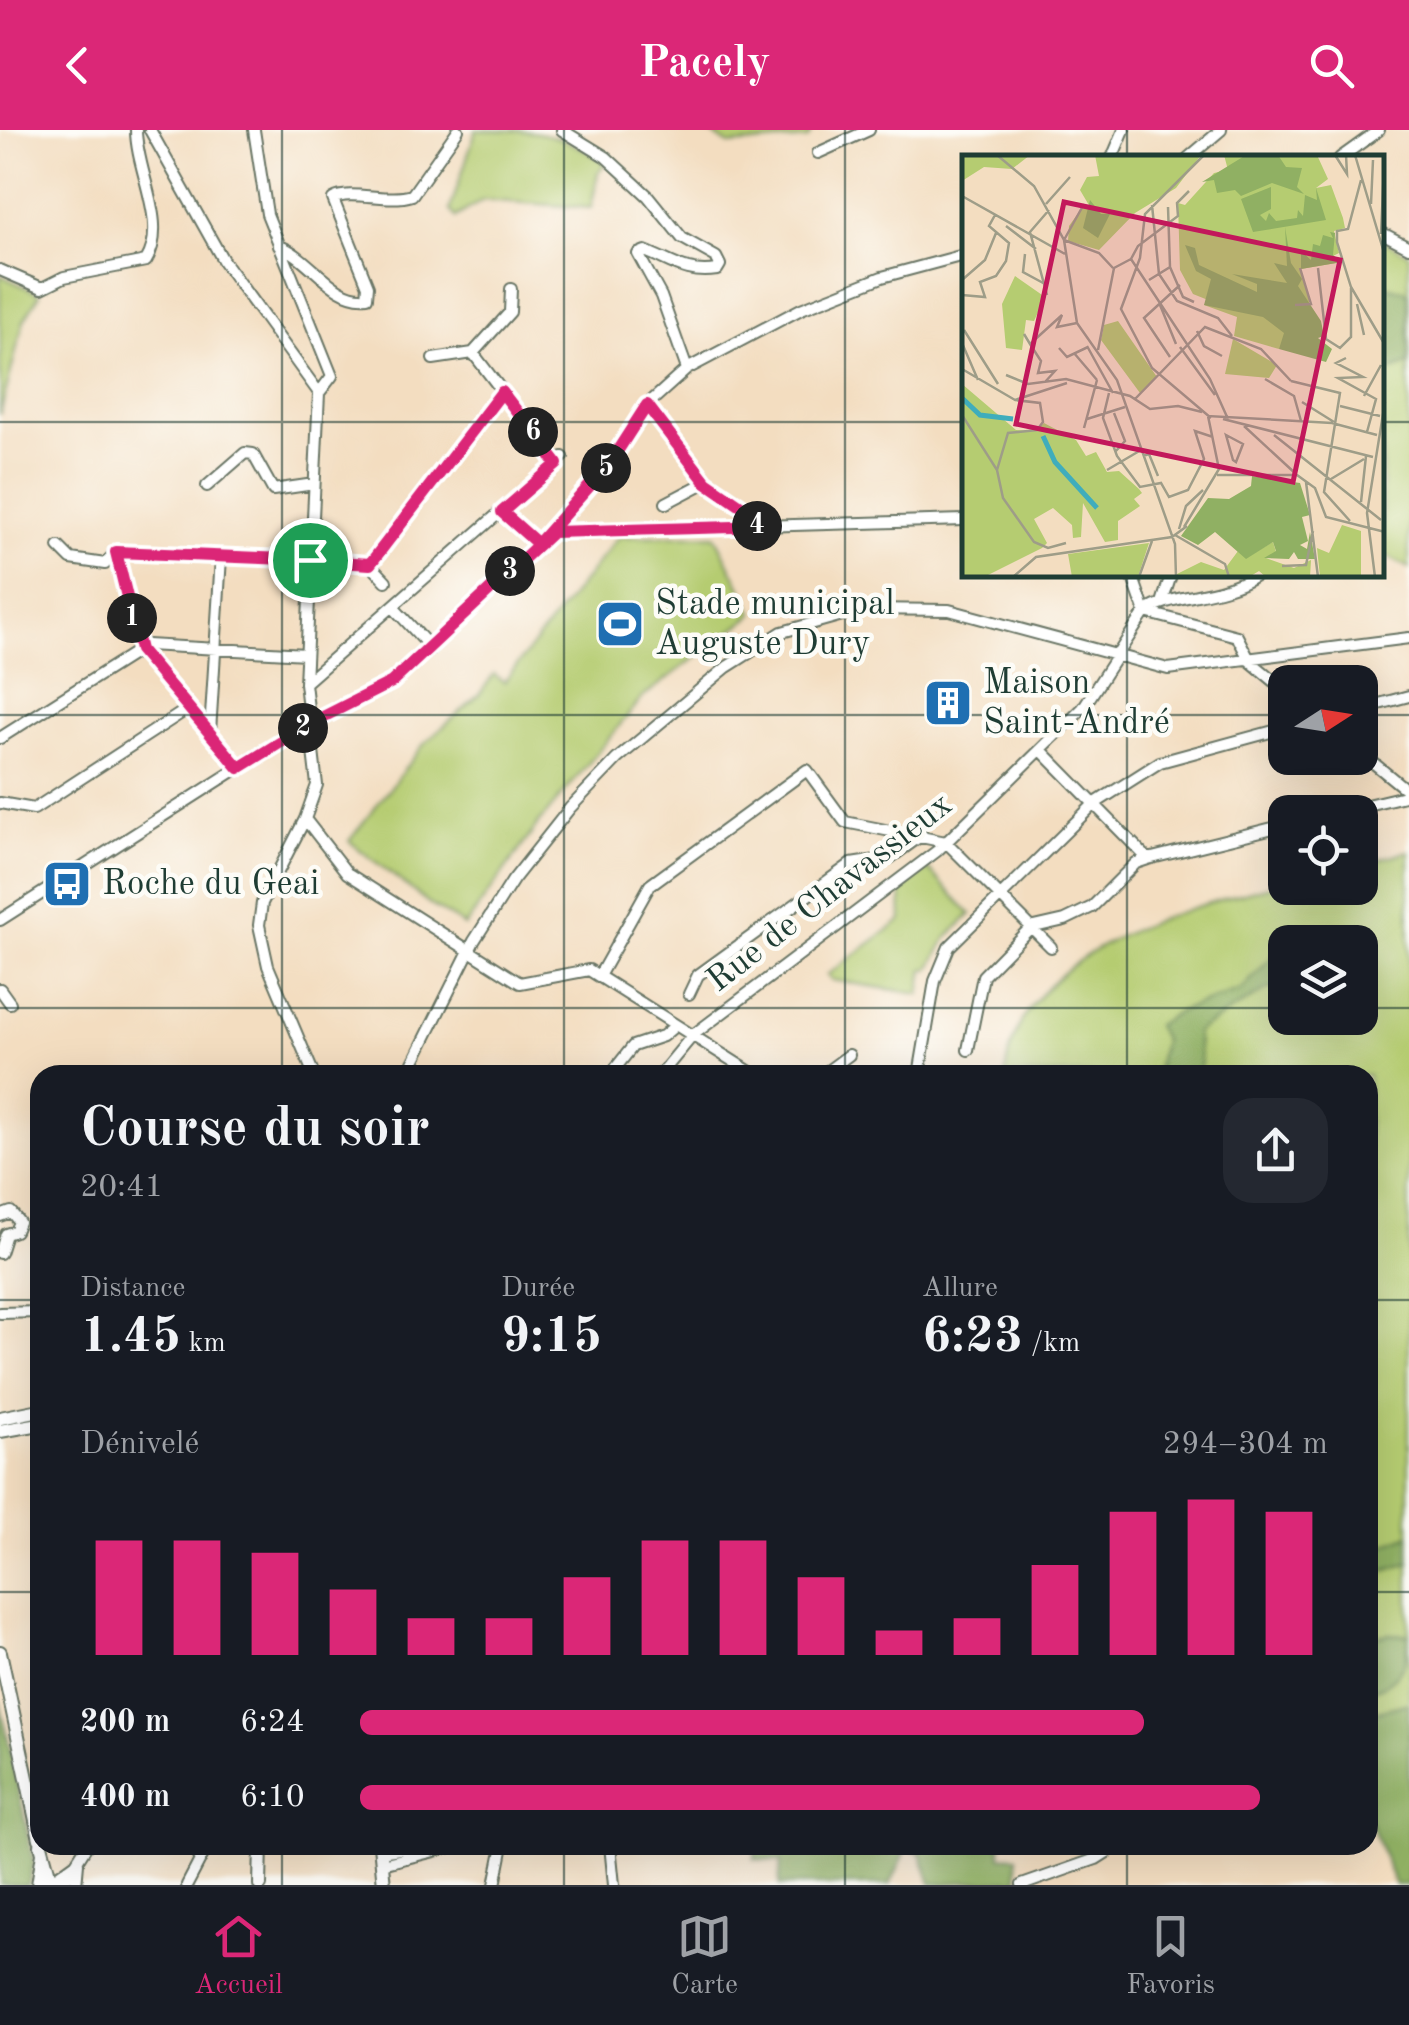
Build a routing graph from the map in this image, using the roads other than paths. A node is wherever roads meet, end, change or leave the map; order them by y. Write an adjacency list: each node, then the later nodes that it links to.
1 (136, 130): 18 (street)
2 (150, 130): 24 (street)
3 (254, 130): 15 (street)
4 (458, 130): 15 (street)
5 (562, 130): 22 (street)
6 (869, 130): 10 (street)
7 (1124, 130): 11 (street)
8 (1221, 130): 12 (street)
9 (1379, 130): 13 (street)
10 (818, 152)
11 (1113, 155)
12 (1192, 155)
13 (1344, 155)
14 (1384, 233): 16 (street)
15 (279, 246): 24 (street)
16 (1409, 246)
17 (962, 256): 22 (street)
18 (0, 270)
19 (512, 288): 20 (street)
20 (473, 353): 21 (street); 23 (street)
21 (433, 359)
22 (687, 369): 25 (street)
23 (502, 392): 30 (street); 39 (street)
24 (319, 393): 27 (street)
25 (647, 405): 26 (street); 33 (street)
26 (706, 482): 29 (street); 32 (street)
27 (314, 484): 28 (street); 38 (street)
28 (207, 486)
29 (666, 503)
30 (502, 512): 34 (street); 45 (street)
31 (962, 520): 32 (street)
32 (770, 526): 33 (street)
33 (552, 532): 34 (street)
34 (538, 544): 48 (street)
35 (59, 547): 36 (street)
36 (116, 552): 37 (street); 50 (street)
37 (221, 557): 38 (street); 49 (street)
38 (310, 560): 39 (street); 51 (street)
39 (370, 564): 43 (street)
40 (1133, 578): 46 (street)
41 (1169, 578): 44 (street)
42 (1251, 578): 44 (street)
43 (386, 582)
44 (1162, 603): 46 (street)
45 (393, 607): 48 (street); 55 (street)
46 (1145, 612): 52 (street, Rue de Chavassieux); 53 (street)
47 (1409, 638): 53 (street)
48 (431, 648): 59 (street)
49 (215, 649): 50 (street); 51 (street); 60 (street)
50 (140, 650): 58 (street); 62 (street)
51 (306, 654): 55 (street)
52 (1118, 657): 53 (street); 63 (street, Rue de Chavassieux); 79 (street)
53 (1250, 661): 54 (street)
54 (1268, 676)
55 (305, 683): 59 (street)
56 (1409, 696): 57 (street)
57 (1378, 704)
58 (189, 708): 60 (street); 68 (street)
59 (307, 726): 65 (street); 70 (street)
60 (210, 732): 65 (street)
61 (1268, 733): 69 (street)
62 (0, 738)
63 (1042, 751): 69 (street); 73 (street, Rue de Chavassieux)
64 (1378, 767): 66 (street)
65 (239, 768): 76 (street)
66 (1409, 793): 67 (street)
67 (1378, 801)
68 (0, 803)
69 (1094, 804): 74 (street); 75 (street)
70 (305, 820): 79 (street); 88 (street)
71 (1268, 829): 74 (street)
72 (922, 835): 73 (street); 80 (street); 82 (street)
73 (946, 842): 75 (street); 85 (street, Rue de Chavassieux)
74 (1148, 859): 77 (street)
75 (999, 896): 77 (street); 94 (street)
76 (1, 919)
77 (1030, 928): 78 (street); 86 (street)
78 (1051, 947)
79 (468, 952): 80 (street); 89 (street)
80 (599, 976): 84 (street)
81 (0, 988): 83 (street)
82 (689, 994)
83 (10, 1003)
84 (676, 1025): 85 (street); 90 (street)
85 (693, 1035): 91 (street, Rue de Chavassieux); 92 (street)
86 (968, 1050)
87 (849, 1055): 93 (street)
88 (310, 1065)
89 (413, 1065)
90 (618, 1065)
91 (668, 1065)
92 (740, 1065)
93 (836, 1065)
94 (921, 1065)
95 (0, 1216): 96 (street)
96 (3, 1232): 97 (street)
97 (0, 1253)
98 (30, 1312): 99 (street)
99 (0, 1313)
100 (30, 1412): 101 (main road)
101 (0, 1418)
102 (30, 1426): 103 (main road)
103 (0, 1431)
104 (0, 1652): 105 (main road)
105 (30, 1794)
106 (43, 1855): 115 (main road)
107 (82, 1855): 114 (street)
108 (203, 1855): 117 (street)
109 (261, 1855): 118 (main road)
110 (381, 1855): 119 (main road)
111 (501, 1855): 120 (street)
112 (611, 1855): 121 (street)
113 (1102, 1855): 122 (street)
114 (78, 1862): 115 (street); 116 (street)
115 (50, 1884)
116 (76, 1885)
117 (187, 1885)
118 (260, 1885)
119 (384, 1885)
120 (496, 1885)
121 (614, 1885)
122 (1022, 1885)

